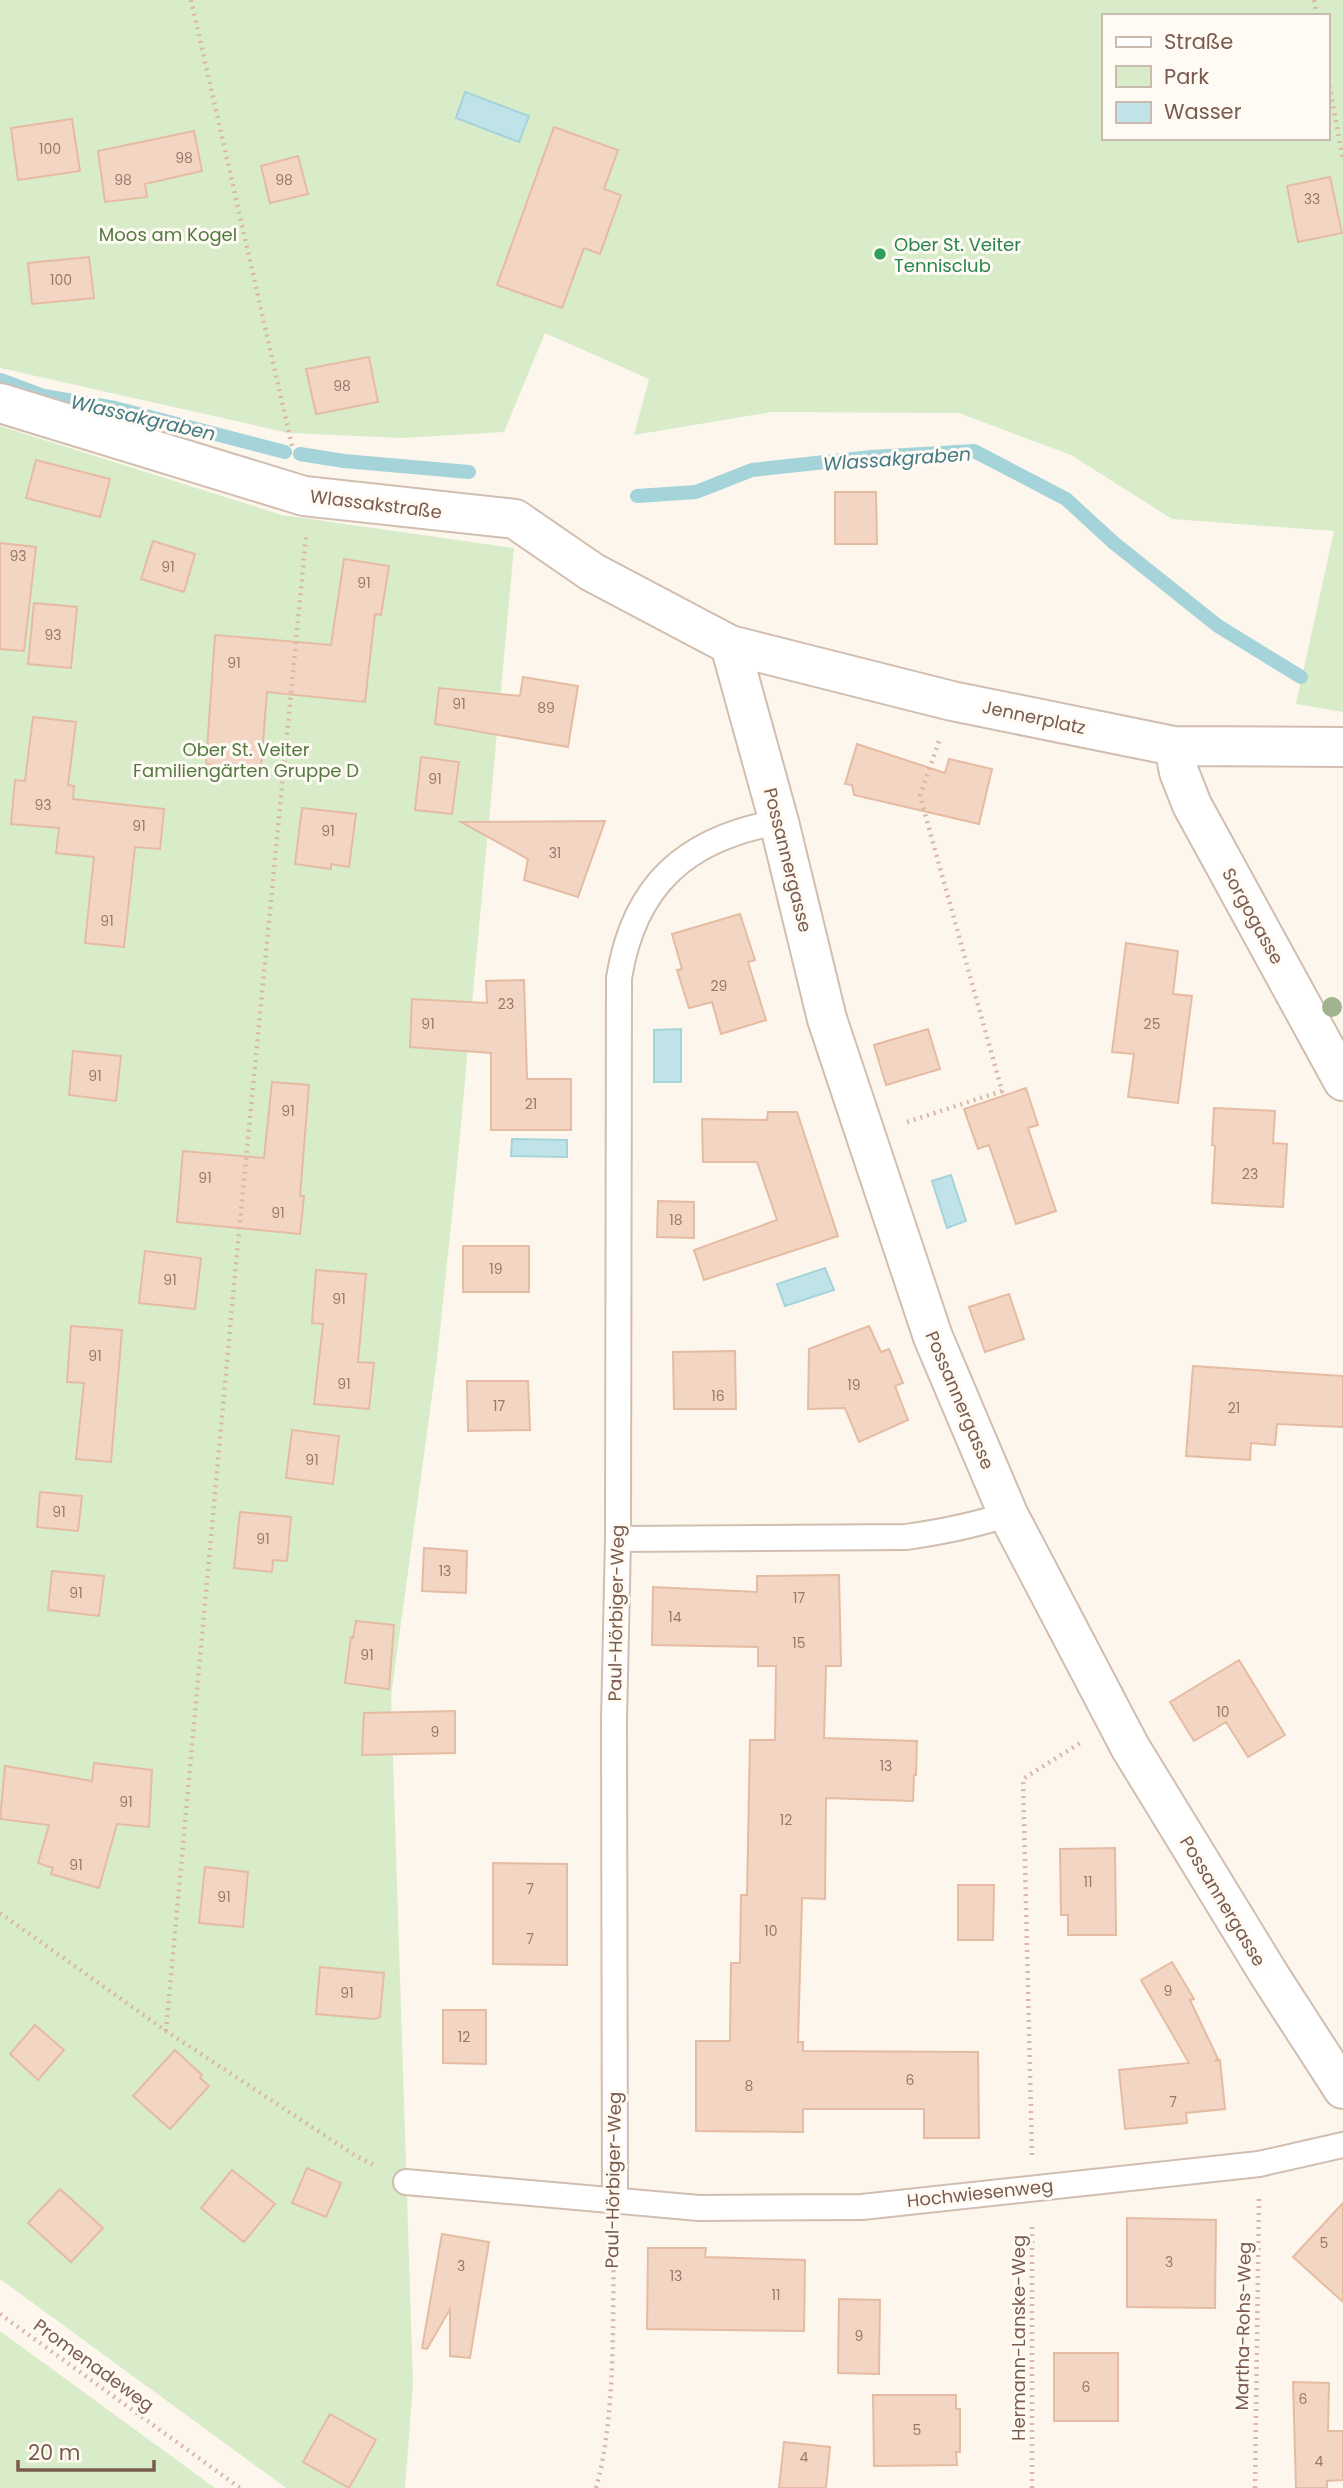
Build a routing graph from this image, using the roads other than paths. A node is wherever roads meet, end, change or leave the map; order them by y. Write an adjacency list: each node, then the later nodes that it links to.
1 (0, 403): 2 (street, Wlassakstraße)
2 (730, 645): 3 (street, Jennerplatz); 5 (street, Possannergasse)
3 (1174, 746): 4 (street, Jennerplatz); 6 (street, Sorgogasse)
4 (1343, 747)
5 (779, 821): 7 (street, Possannergasse); 8 (lane, Paul-Hörbiger-Weg)
6 (1343, 1081)
7 (1008, 1514): 8 (lane); 9 (street, Possannergasse)
8 (618, 1539): 12 (lane, Paul-Hörbiger-Weg)
9 (1343, 2089)
10 (1343, 2145): 12 (lane, Hochwiesenweg)
11 (406, 2182): 12 (lane, Hochwiesenweg)
12 (615, 2202)

